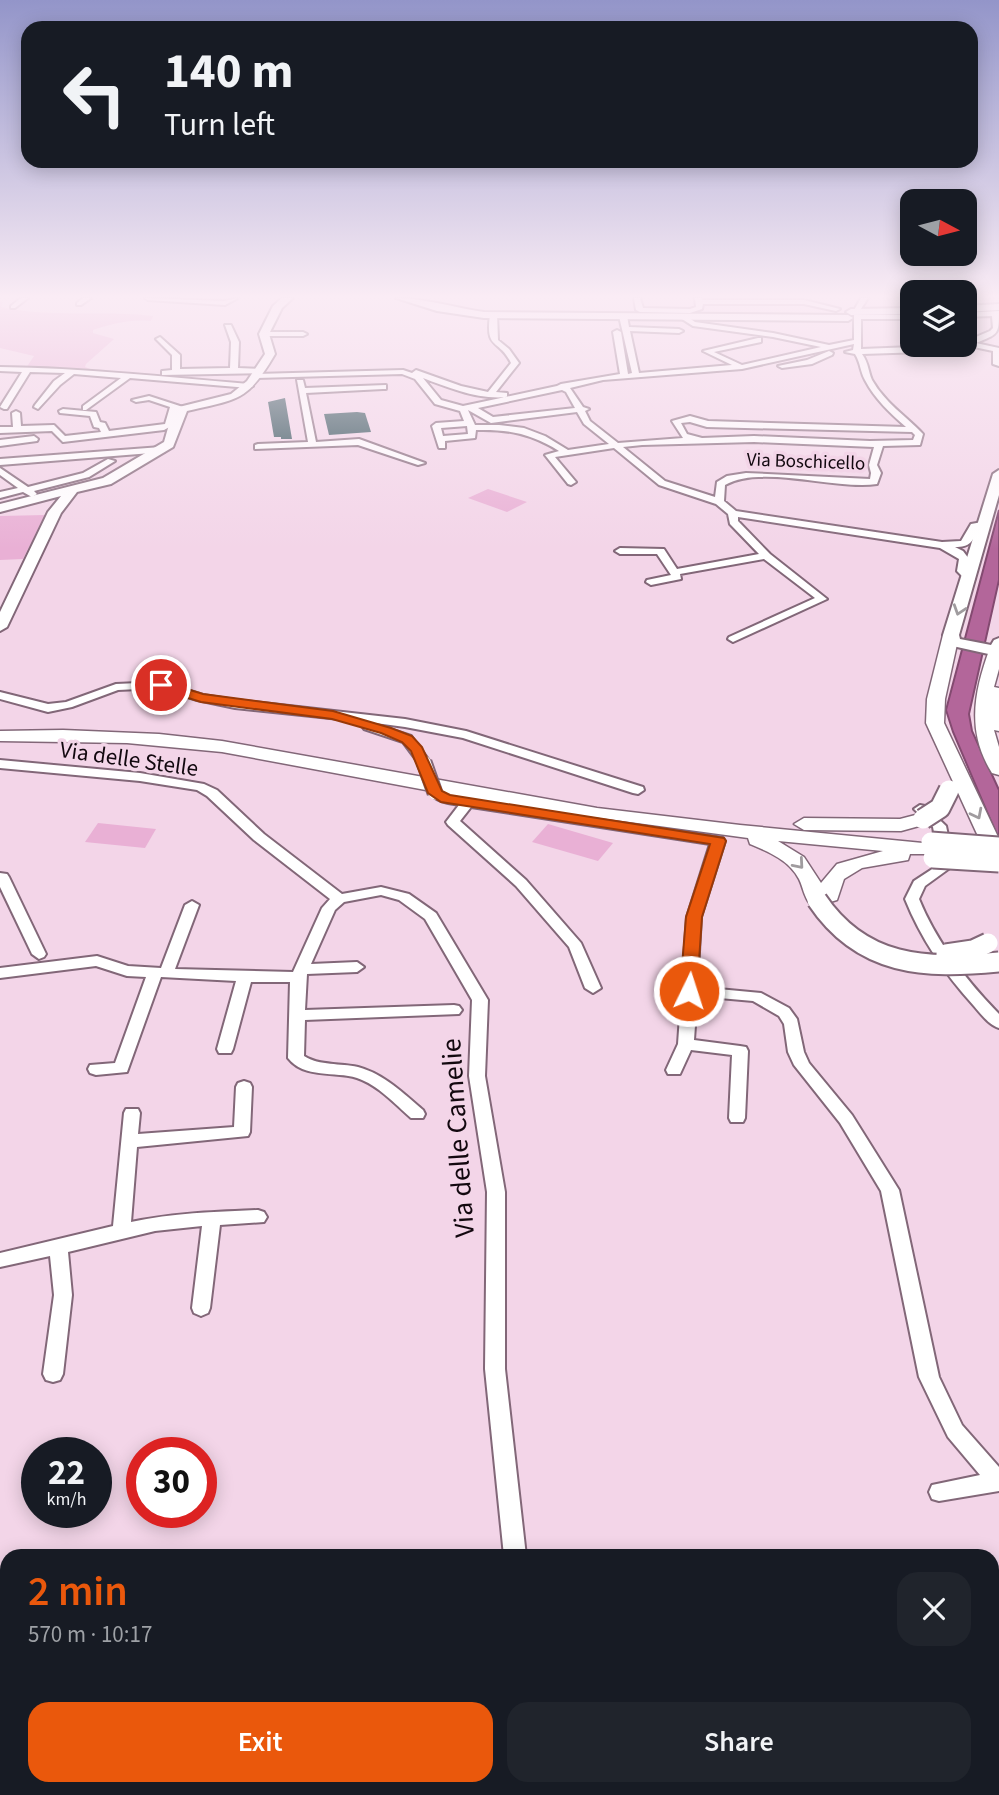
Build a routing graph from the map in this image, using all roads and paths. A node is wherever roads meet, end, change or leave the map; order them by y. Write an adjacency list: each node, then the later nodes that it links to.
1 (20, 382): 18 (street)
2 (59, 382): 19 (street)
3 (120, 382): 20 (street)
4 (252, 382): 21 (main road)
5 (300, 382): 14 (street)
6 (422, 382): 22 (street)
7 (436, 382): 15 (street)
8 (500, 382): 15 (street)
9 (584, 382): 11 (street)
10 (870, 382): 29 (street)
11 (571, 384): 12 (street); 23 (street)
12 (561, 386): 16 (street); 23 (street)
13 (383, 387): 14 (street)
14 (302, 391): 33 (street)
15 (490, 395): 16 (street)
16 (519, 395): 22 (street)
17 (136, 400): 21 (street)
18 (4, 407)
19 (38, 407)
20 (86, 408)
21 (180, 408): 30 (street); 40 (main road)
22 (468, 409): 23 (street); 26 (street)
23 (582, 409): 36 (street); 38 (street)
24 (63, 411): 30 (street)
25 (16, 413): 27 (street)
26 (470, 426): 35 (street); 41 (street)
27 (17, 429): 28 (street); 30 (street)
28 (0, 430)
29 (914, 430): 32 (street); 37 (street, Via Boschicello)
30 (106, 433)
31 (34, 439): 34 (street)
32 (754, 439): 36 (street, Via Boschicello); 37 (street, Via Boschicello)
33 (312, 441)
34 (0, 443)
35 (442, 443)
36 (624, 444): 38 (street, Via Boschicello); 52 (street)
37 (879, 444): 55 (street, Via Boschicello)
38 (612, 445): 41 (street, Via Boschicello); 52 (street)
39 (258, 447): 44 (street)
40 (161, 450): 43 (street); 51 (main road)
41 (565, 451): 49 (street)
42 (111, 461): 47 (street)
43 (0, 462)
44 (421, 463)
45 (1, 472): 48 (street)
46 (999, 474): 58 (main road)
47 (78, 477): 51 (street); 54 (street)
48 (14, 481): 50 (street); 54 (street)
49 (571, 482)
50 (0, 484)
51 (92, 485): 54 (main road)
52 (679, 488): 55 (street)
53 (0, 495): 54 (street)
54 (45, 498): 56 (main road); 65 (main road)
55 (719, 502): 57 (street)
56 (0, 509)
57 (733, 513): 59 (street); 61 (street)
58 (985, 523): 59 (street); 63 (main road)
59 (942, 545): 63 (street)
60 (620, 551): 62 (street)
61 (766, 556): 62 (street); 66 (street)
62 (675, 572): 64 (street)
63 (970, 578): 67 (main road, one-way to 67)
64 (651, 582)
65 (0, 627)
66 (733, 639)
67 (955, 640): 68 (main road); 78 (highway, bridge); 82 (highway, one-way to 82)
68 (995, 647): 71 (highway); 75 (highway)
69 (0, 695): 70 (street)
70 (333, 715): 76 (street); 77 (street, bridge)
71 (999, 726)
72 (0, 729): 79 (highway)
73 (0, 736): 79 (highway)
74 (0, 764): 85 (street, Via delle Stelle)
75 (999, 769)
76 (638, 790)
77 (468, 802): 94 (street); 95 (street)
78 (921, 814): 79 (highway); 98 (street)
79 (717, 825): 81 (highway); 84 (highway, one-way to 84)
80 (999, 847): 81 (highway, bridge)
81 (932, 850): 82 (highway, bridge); 84 (highway)
82 (999, 859)
83 (0, 878): 88 (street)
84 (824, 898): 87 (highway, bridge)
85 (339, 899): 92 (street); 117 (street, Via delle Camelie)
86 (192, 905): 91 (street)
87 (995, 947)
88 (39, 954)
89 (357, 967): 92 (street)
90 (0, 973): 91 (street)
91 (160, 973): 93 (street); 101 (street)
92 (299, 973): 93 (street); 97 (street)
93 (246, 977): 100 (street)
94 (593, 988)
95 (689, 991): 99 (street); 115 (street)
96 (454, 1010): 97 (street)
97 (297, 1015): 105 (street)
98 (999, 1023)
99 (686, 1044): 102 (street); 106 (street)
100 (225, 1049)
101 (96, 1069)
102 (674, 1070)
103 (244, 1087): 107 (street)
104 (132, 1113): 107 (street)
105 (417, 1114)
106 (737, 1118)
107 (130, 1141): 110 (street)
108 (258, 1217): 109 (street)
109 (212, 1219): 110 (street); 113 (street)
110 (121, 1232): 111 (street)
111 (58, 1248): 112 (street); 114 (street)
112 (0, 1260)
113 (201, 1308)
114 (53, 1374)
115 (999, 1482): 116 (street)
116 (939, 1492)
117 (514, 1549)

